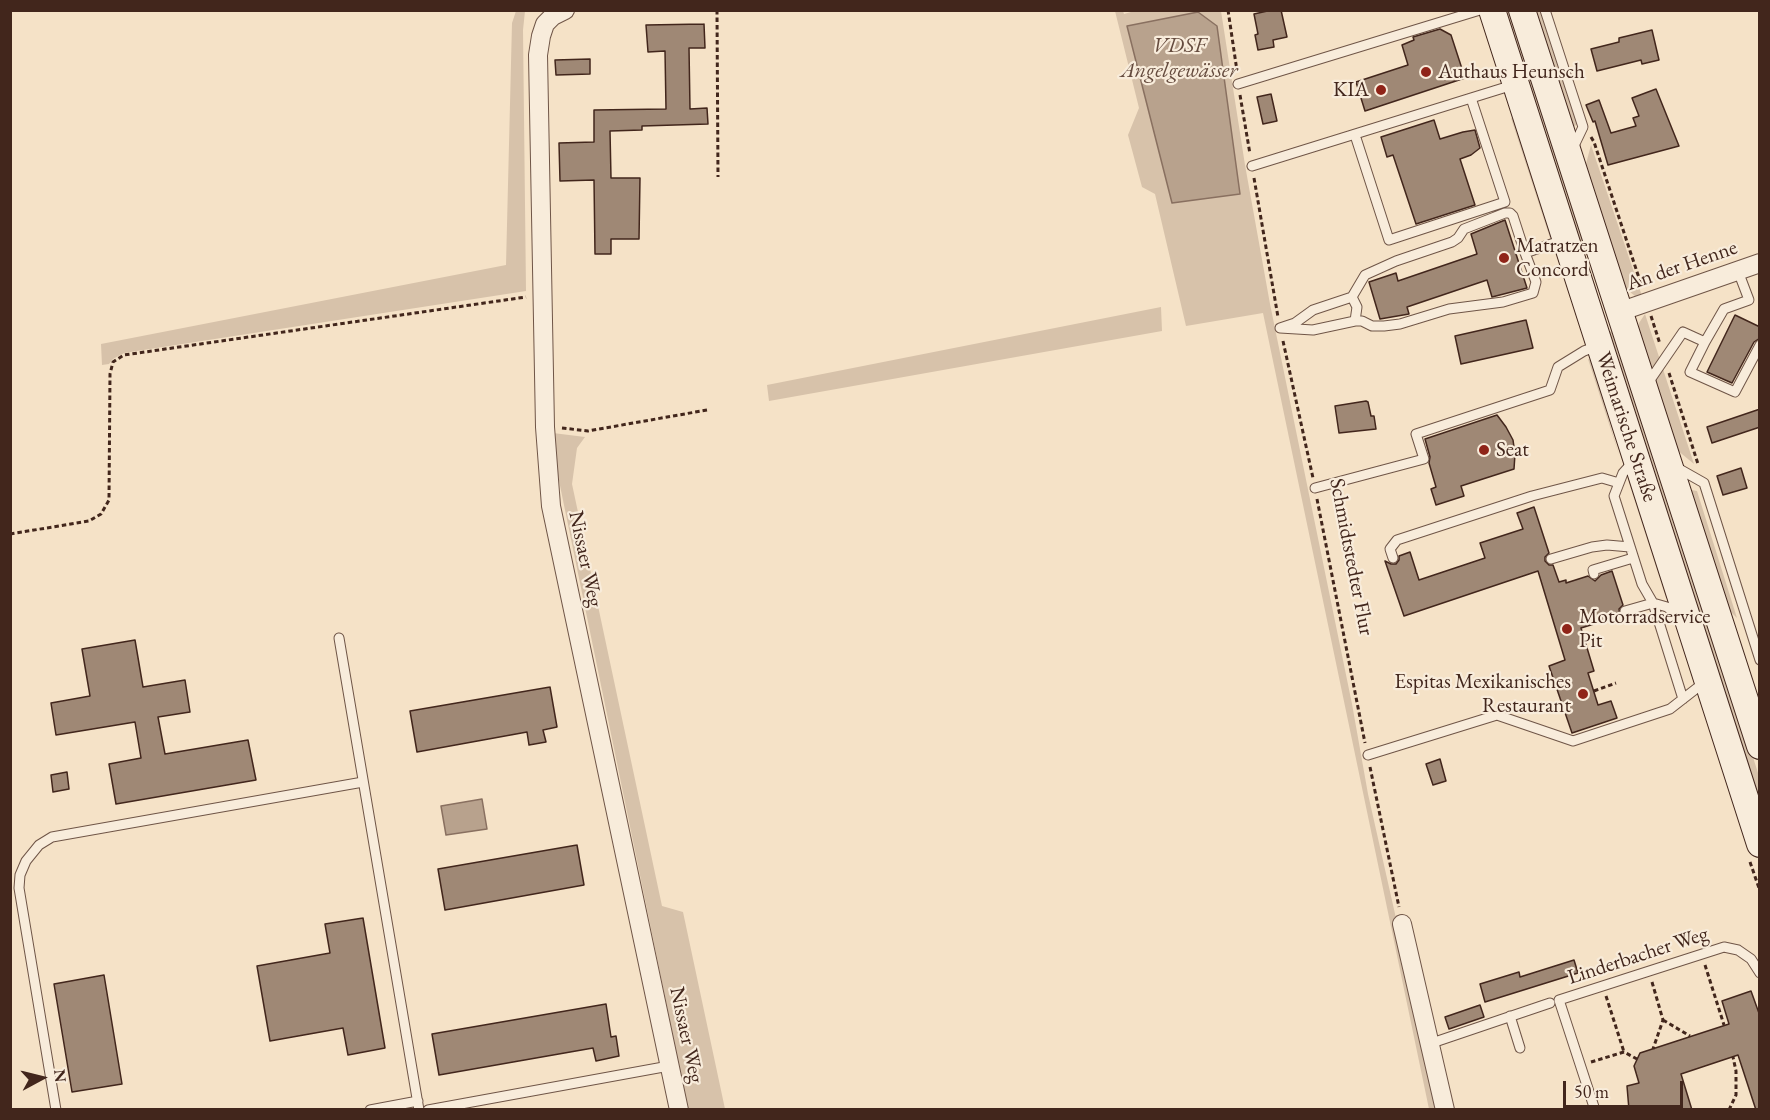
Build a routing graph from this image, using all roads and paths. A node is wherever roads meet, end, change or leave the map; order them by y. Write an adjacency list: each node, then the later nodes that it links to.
1 (565, 10): 8 (street)
2 (717, 10): 15 (path)
3 (1228, 10): 9 (path, Schmidtstedter Flur)
4 (1480, 10): 9 (lane)
5 (1492, 10): 10 (main road, Weimarische Straße)
6 (1522, 10): 13 (main road, Weimarische Straße)
7 (1545, 10): 13 (lane)
8 (542, 17): 20 (street, Nissaer Weg)
9 (1238, 84): 14 (path, Schmidtstedter Flur)
10 (1515, 85): 11 (lane); 16 (main road, Weimarische Straße)
11 (1471, 98): 12 (lane); 12 (lane)
12 (1355, 135): 14 (lane)
13 (1569, 158): 24 (main road, Weimarische Straße)
14 (1252, 166): 27 (path, Schmidtstedter Flur)
15 (718, 177)
16 (1565, 239): 17 (lane); 26 (main road, Weimarische Straße)
17 (1525, 253): 21 (lane); 25 (lane)
18 (1760, 263): 19 (street, An der Henne)
19 (1738, 271): 22 (lane); 24 (street, An der Henne)
20 (543, 294): 33 (street, Nissaer Weg); 38 (path)
21 (1352, 297): 25 (lane); 27 (lane)
22 (1749, 300): 23 (lane); 28 (lane)
23 (1760, 306)
24 (1619, 312): 26 (main road); 31 (main road, Weimarische Straße)
25 (1355, 321): 27 (lane)
26 (1592, 321): 29 (main road, Weimarische Straße)
27 (1280, 328): 37 (path, Schmidtstedter Flur)
28 (1705, 342): 30 (lane); 31 (lane)
29 (1600, 345): 34 (main road, Weimarische Straße); 37 (lane)
30 (1760, 345)
31 (1644, 388): 35 (main road, Weimarische Straße)
32 (707, 410): 33 (path)
33 (545, 427): 75 (street, Nissaer Weg)
34 (1636, 458): 36 (lane); 46 (main road, Weimarische Straße)
35 (1669, 463): 48 (lane); 53 (main road, Weimarische Straße)
36 (1619, 483): 39 (lane); 40 (lane)
37 (1315, 488): 54 (path, Schmidtstedter Flur)
38 (10, 534)
39 (1630, 547): 41 (lane); 42 (lane)
40 (1393, 558)
41 (1633, 558): 43 (lane); 44 (lane)
42 (1551, 559)
43 (1594, 574)
44 (1653, 603): 45 (lane); 46 (lane); 52 (lane)
45 (1625, 611)
46 (1688, 622): 49 (main road, Weimarische Straße)
47 (339, 638): 55 (lane)
48 (1760, 660)
49 (1706, 681): 52 (lane); 56 (main road, Weimarische Straße)
50 (1616, 683): 51 (path)
51 (1594, 691)
52 (1683, 699): 54 (lane)
53 (1760, 746)
54 (1368, 755): 58 (path, Schmidtstedter Flur)
55 (363, 782): 57 (lane); 76 (lane)
56 (1760, 844)
57 (15, 876): 77 (lane)
58 (1402, 924): 68 (street)
59 (1702, 954): 60 (lane, Linderbacher Weg); 61 (lane, Linderbacher Weg); 66 (path)
60 (1648, 971): 62 (lane, Linderbacher Weg); 65 (path)
61 (1760, 973)
62 (1603, 986): 63 (lane, Linderbacher Weg); 71 (path)
63 (1555, 1001): 64 (lane); 74 (lane, Linderbacher Weg)
64 (1510, 1016): 68 (lane); 69 (lane)
65 (1663, 1020): 67 (path); 70 (path)
66 (1724, 1025)
67 (1690, 1036)
68 (1429, 1044): 81 (street)
69 (1520, 1048)
70 (1653, 1049)
71 (1624, 1052): 73 (path); 74 (path)
72 (1733, 1057): 83 (path)
73 (1637, 1059)
74 (1581, 1065): 82 (lane, Linderbacher Weg)
75 (669, 1066): 79 (lane); 80 (street, Nissaer Weg)
76 (419, 1106): 78 (lane)
77 (56, 1110)
78 (370, 1110)
79 (428, 1110)
80 (679, 1110)
81 (1445, 1110)
82 (1595, 1110)
83 (1730, 1110)

